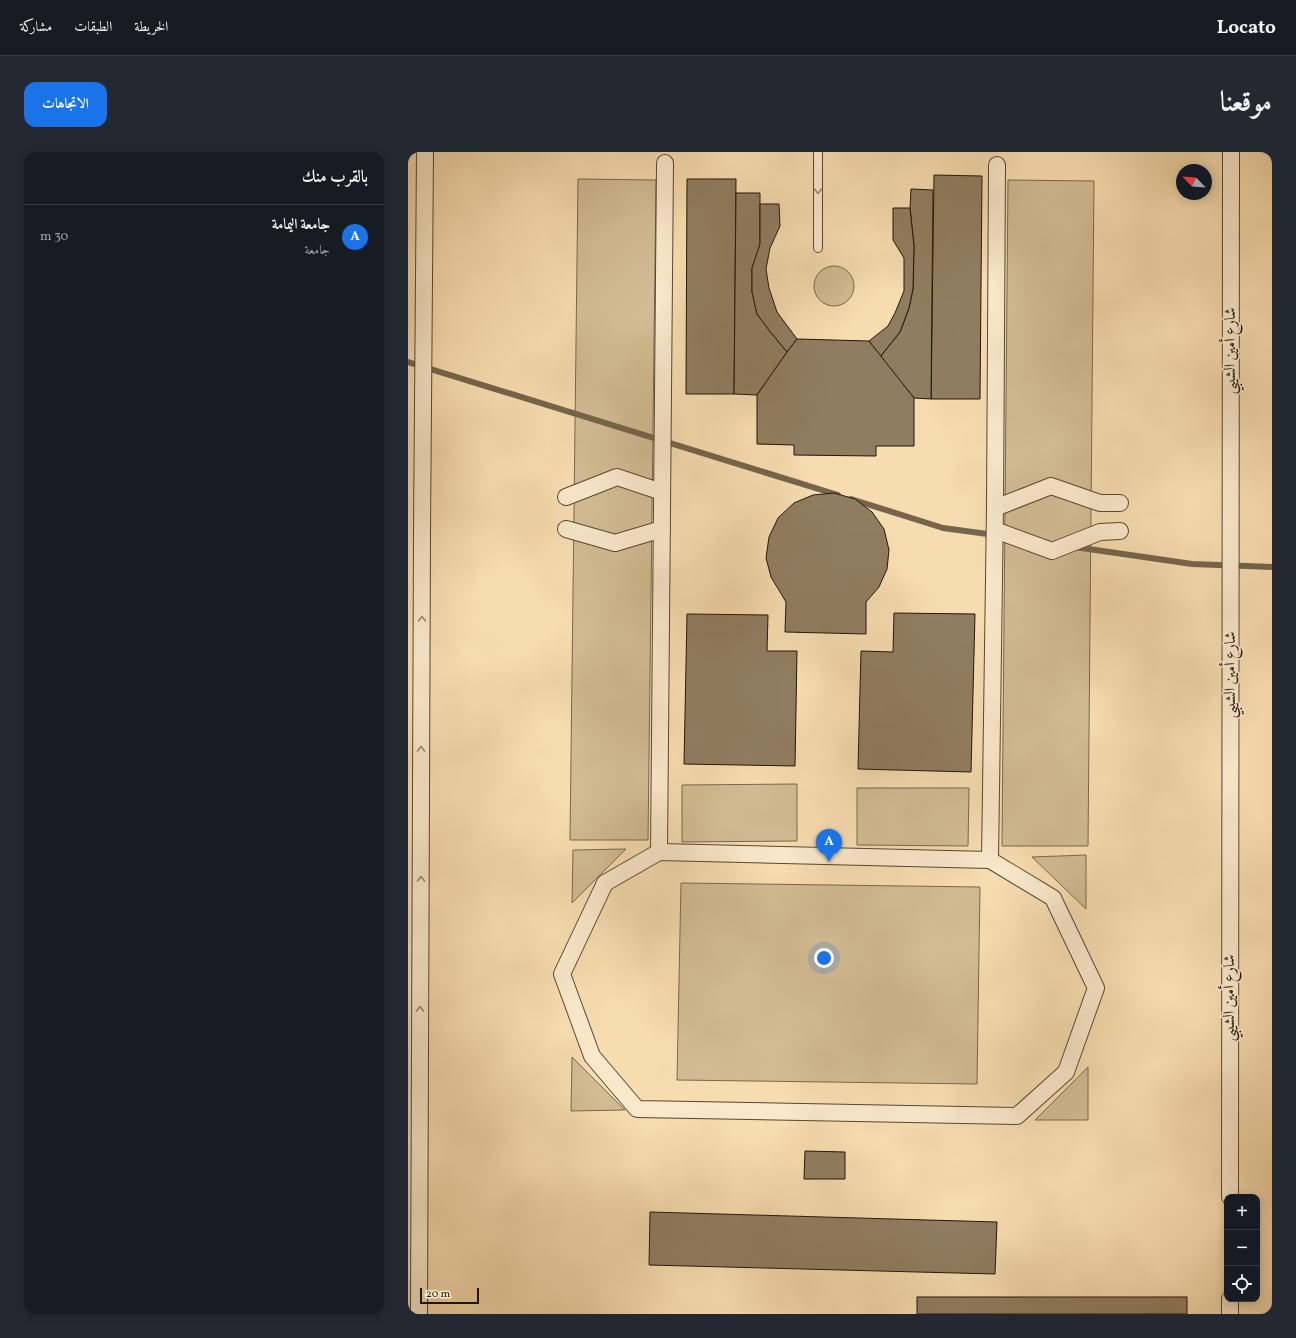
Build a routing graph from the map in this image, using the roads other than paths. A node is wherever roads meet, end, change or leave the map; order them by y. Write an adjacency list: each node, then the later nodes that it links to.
1 (425, 152): 19 (street, one-way to 1)
2 (818, 152): 6 (lane, one-way to 6)
3 (1231, 152): 17 (street, شارع أمين الشيبي)
4 (665, 163): 7 (street)
5 (997, 165): 10 (street)
6 (818, 248)
7 (662, 492): 8 (street); 12 (street)
8 (566, 497)
9 (1120, 503): 10 (street)
10 (995, 508): 13 (street)
11 (566, 529): 12 (street)
12 (662, 529): 15 (street)
13 (995, 530): 14 (street); 16 (street)
14 (1120, 531)
15 (659, 852): 16 (street); 16 (street)
16 (990, 860)
17 (1230, 1194)
18 (1230, 1302): 20 (street)
19 (419, 1314)
20 (1230, 1314)

